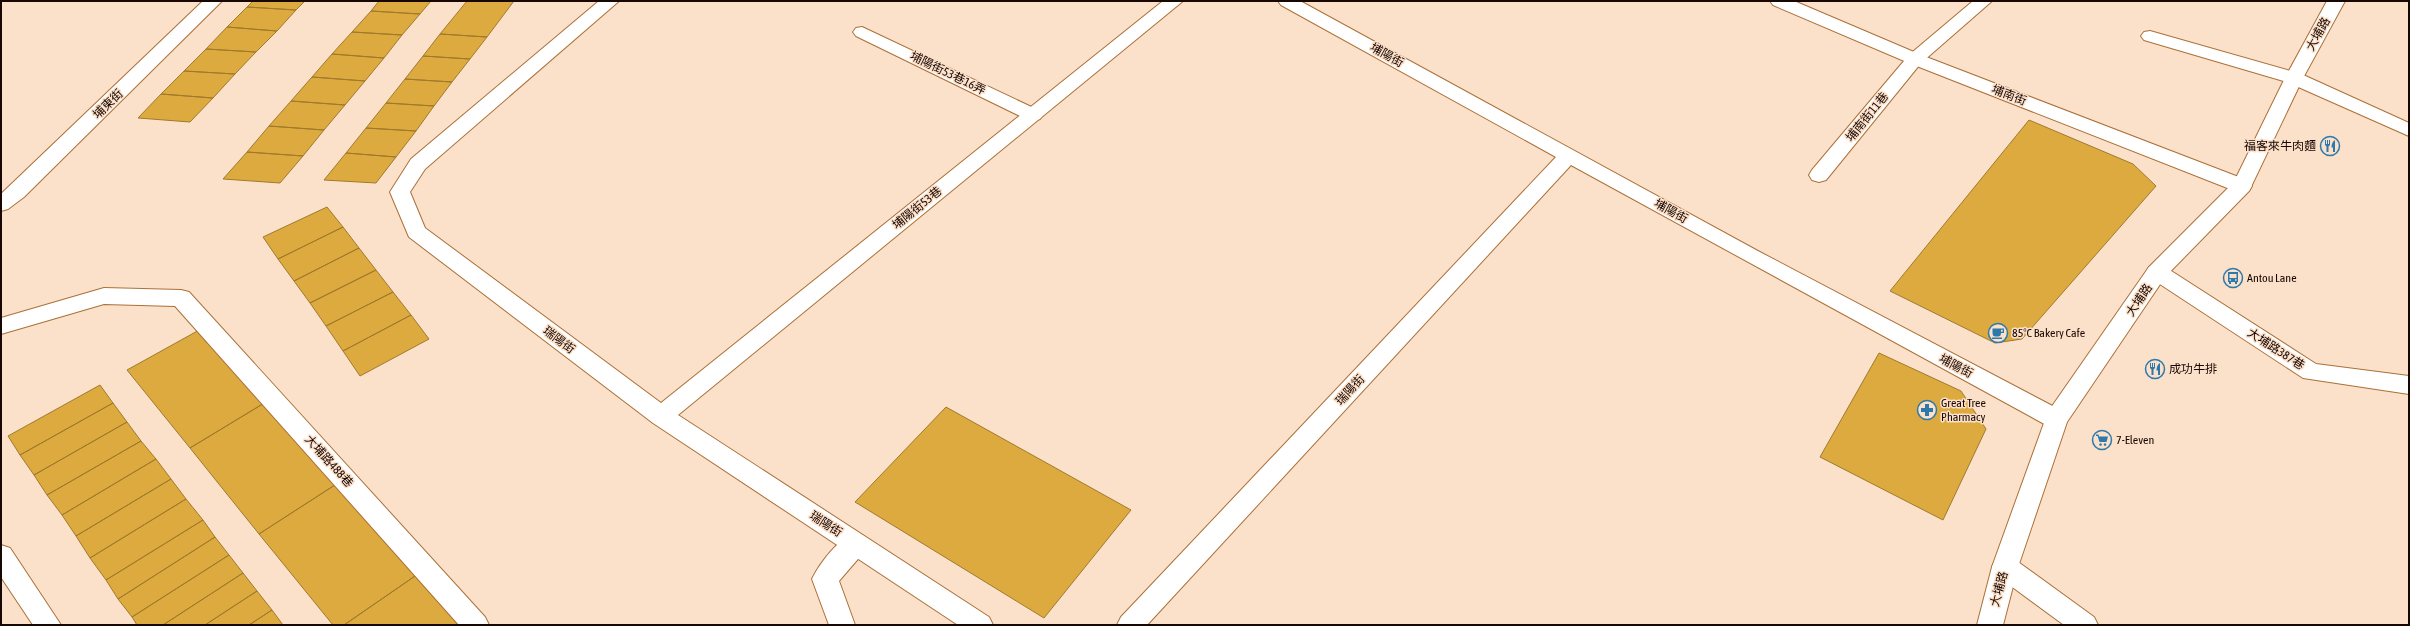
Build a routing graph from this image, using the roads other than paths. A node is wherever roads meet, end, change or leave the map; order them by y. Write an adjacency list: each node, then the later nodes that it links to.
1 (213, 1): 17 (street, 埔東街)
2 (610, 1): 21 (street, 瑞陽街)
3 (1174, 1): 12 (street, 埔陽街53巷)
4 (1287, 1): 14 (street, 埔陽街)
5 (1778, 1): 10 (street, 埔南街)
6 (1983, 1): 10 (street, 埔南街11巷)
7 (2336, 1): 11 (street, 大埔路)
8 (862, 32): 12 (street, 埔陽街53巷16弄)
9 (2150, 36): 11 (street)
10 (1915, 58): 15 (street, 埔南街11巷); 16 (street, 埔南街)
11 (2294, 78): 13 (street); 16 (street, 大埔路)
12 (1033, 115): 21 (street, 埔陽街53巷)
13 (2409, 130)
14 (1569, 155): 22 (street, 埔陽街); 30 (street, 瑞陽街)
15 (1819, 175)
16 (2242, 186): 18 (street, 大埔路)
17 (1, 204)
18 (2158, 272): 20 (street, 大埔路387巷); 22 (street, 大埔路)
19 (1, 326): 27 (street, 大埔路488巷)
20 (2409, 385)
21 (661, 416): 23 (street, 瑞陽街)
22 (2056, 419): 25 (street, 大埔路)
23 (855, 544): 28 (street); 29 (street, 瑞陽街)
24 (1, 556): 26 (street)
25 (2005, 567): 31 (street, 大埔路); 32 (street)
26 (48, 625)
27 (476, 625)
28 (842, 625)
29 (980, 625)
30 (1130, 625)
31 (1990, 625)
32 (2085, 625)

